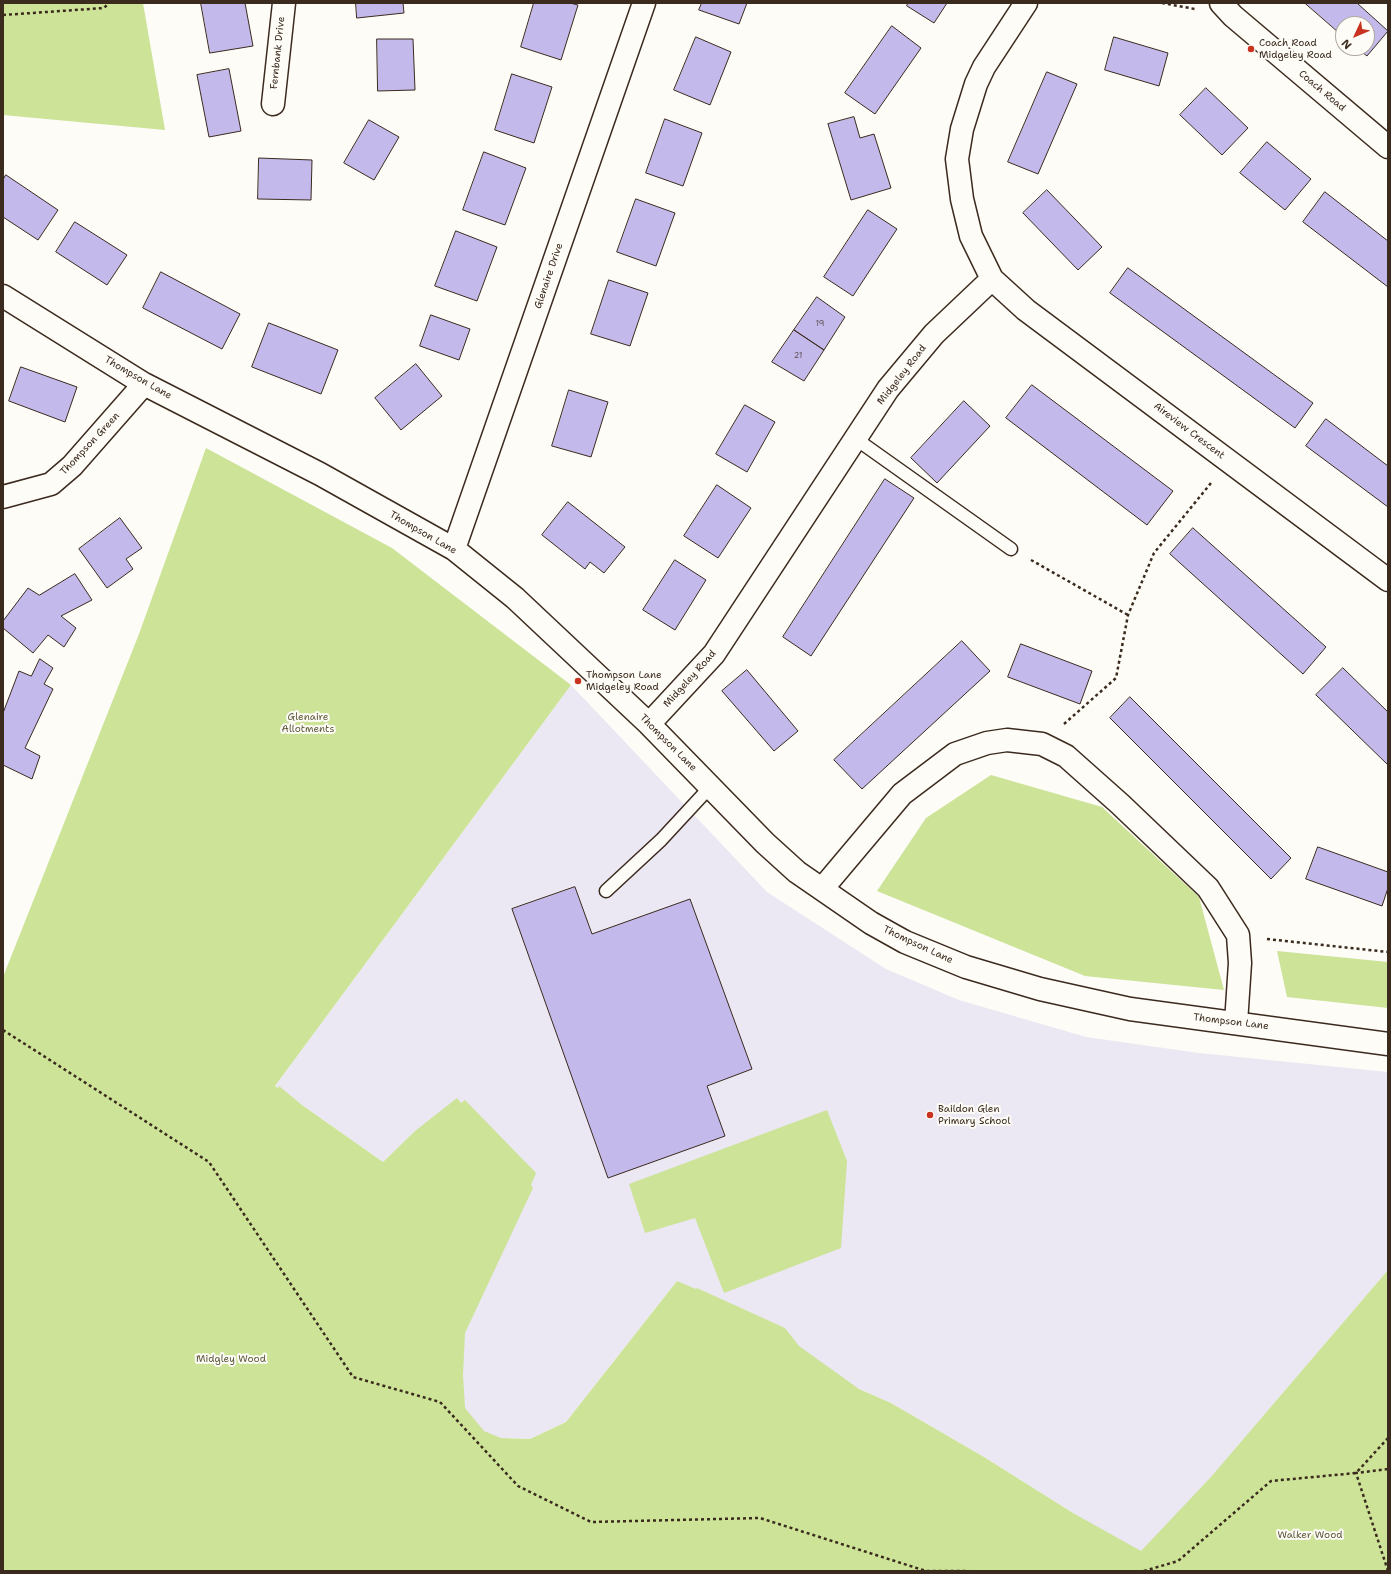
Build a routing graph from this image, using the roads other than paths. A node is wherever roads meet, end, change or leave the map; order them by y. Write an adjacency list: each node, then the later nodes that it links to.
1 (284, 3): 5 (street, Fernbank Drive)
2 (644, 3): 12 (street, Glenaire Drive)
3 (1026, 3): 7 (street)
4 (1221, 3): 6 (street, Coach Road)
5 (273, 104)
6 (1388, 147)
7 (992, 279): 10 (street, Midgeley Road); 14 (street, Aireview Crescent)
8 (3, 296): 9 (street, Thompson Lane)
9 (144, 384): 11 (street, Thompson Green); 12 (street, Thompson Lane)
10 (856, 438): 13 (lane); 15 (street, Midgeley Road)
11 (3, 497)
12 (454, 549): 15 (street, Thompson Lane)
13 (1011, 549)
14 (1388, 580)
15 (650, 724): 16 (street, Thompson Lane)
16 (711, 786): 17 (street, Thompson Lane); 18 (lane)
17 (822, 889): 19 (street, Thompson Lane); 19 (street)
18 (606, 891)
19 (1236, 1023): 20 (street, Thompson Lane)
20 (1388, 1044)

